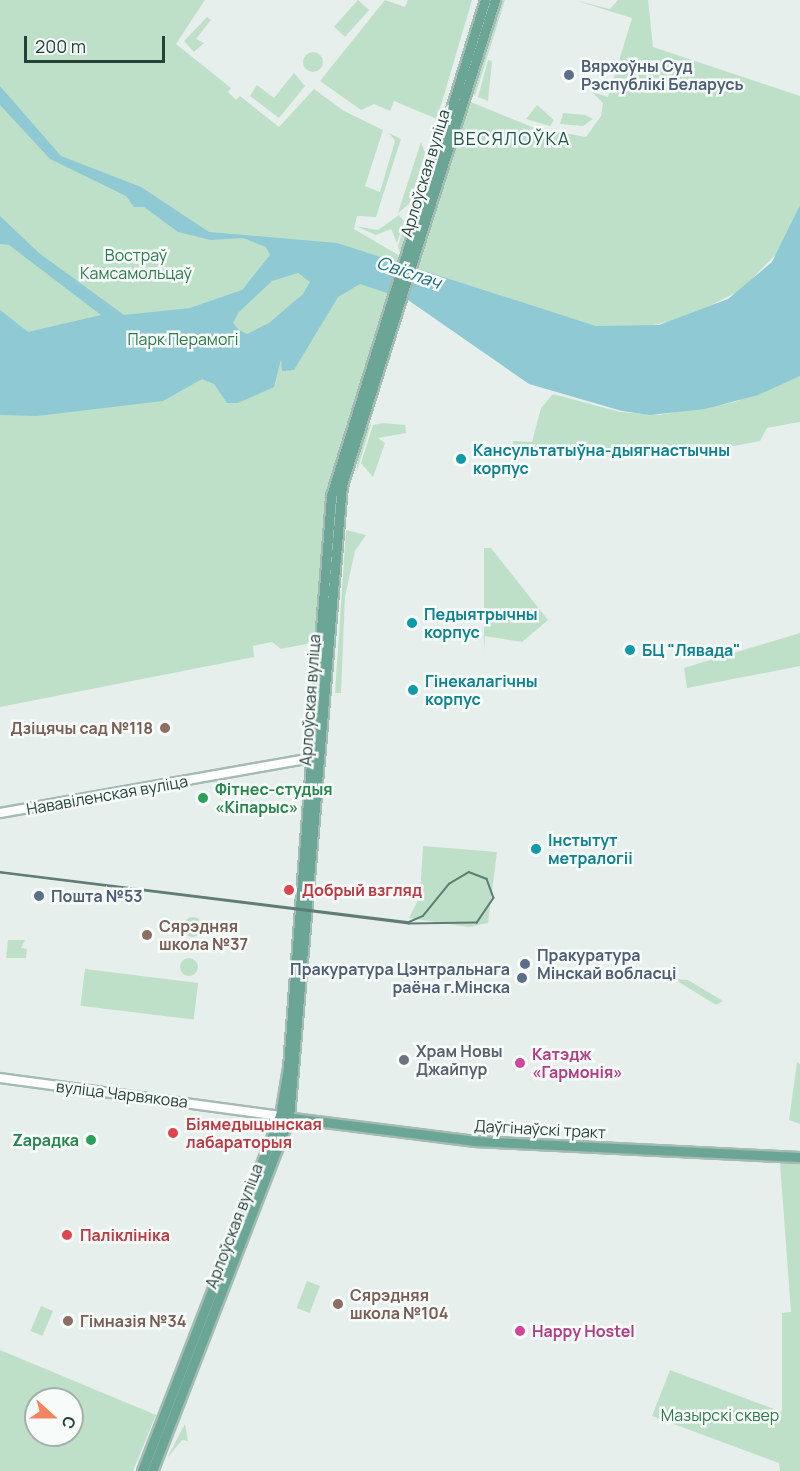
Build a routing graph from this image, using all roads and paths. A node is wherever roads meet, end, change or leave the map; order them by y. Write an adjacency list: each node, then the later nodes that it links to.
1 (485, 0): 3 (main road, Арлоўская вуліца)
2 (495, 0): 3 (main road, Арлоўская вуліца)
3 (460, 96): 4 (main road, Арлоўская вуліца)
4 (316, 757): 5 (main road, Нававіленская вуліца); 7 (main road, Арлоўская вуліца)
5 (0, 813)
6 (0, 1078): 7 (main road, вуліца Чарвякова)
7 (285, 1117): 8 (main road, Даўгінаўскі тракт); 9 (main road, Арлоўская вуліца); 10 (main road, Арлоўская вуліца)
8 (800, 1157)
9 (142, 1471)
10 (152, 1471)

